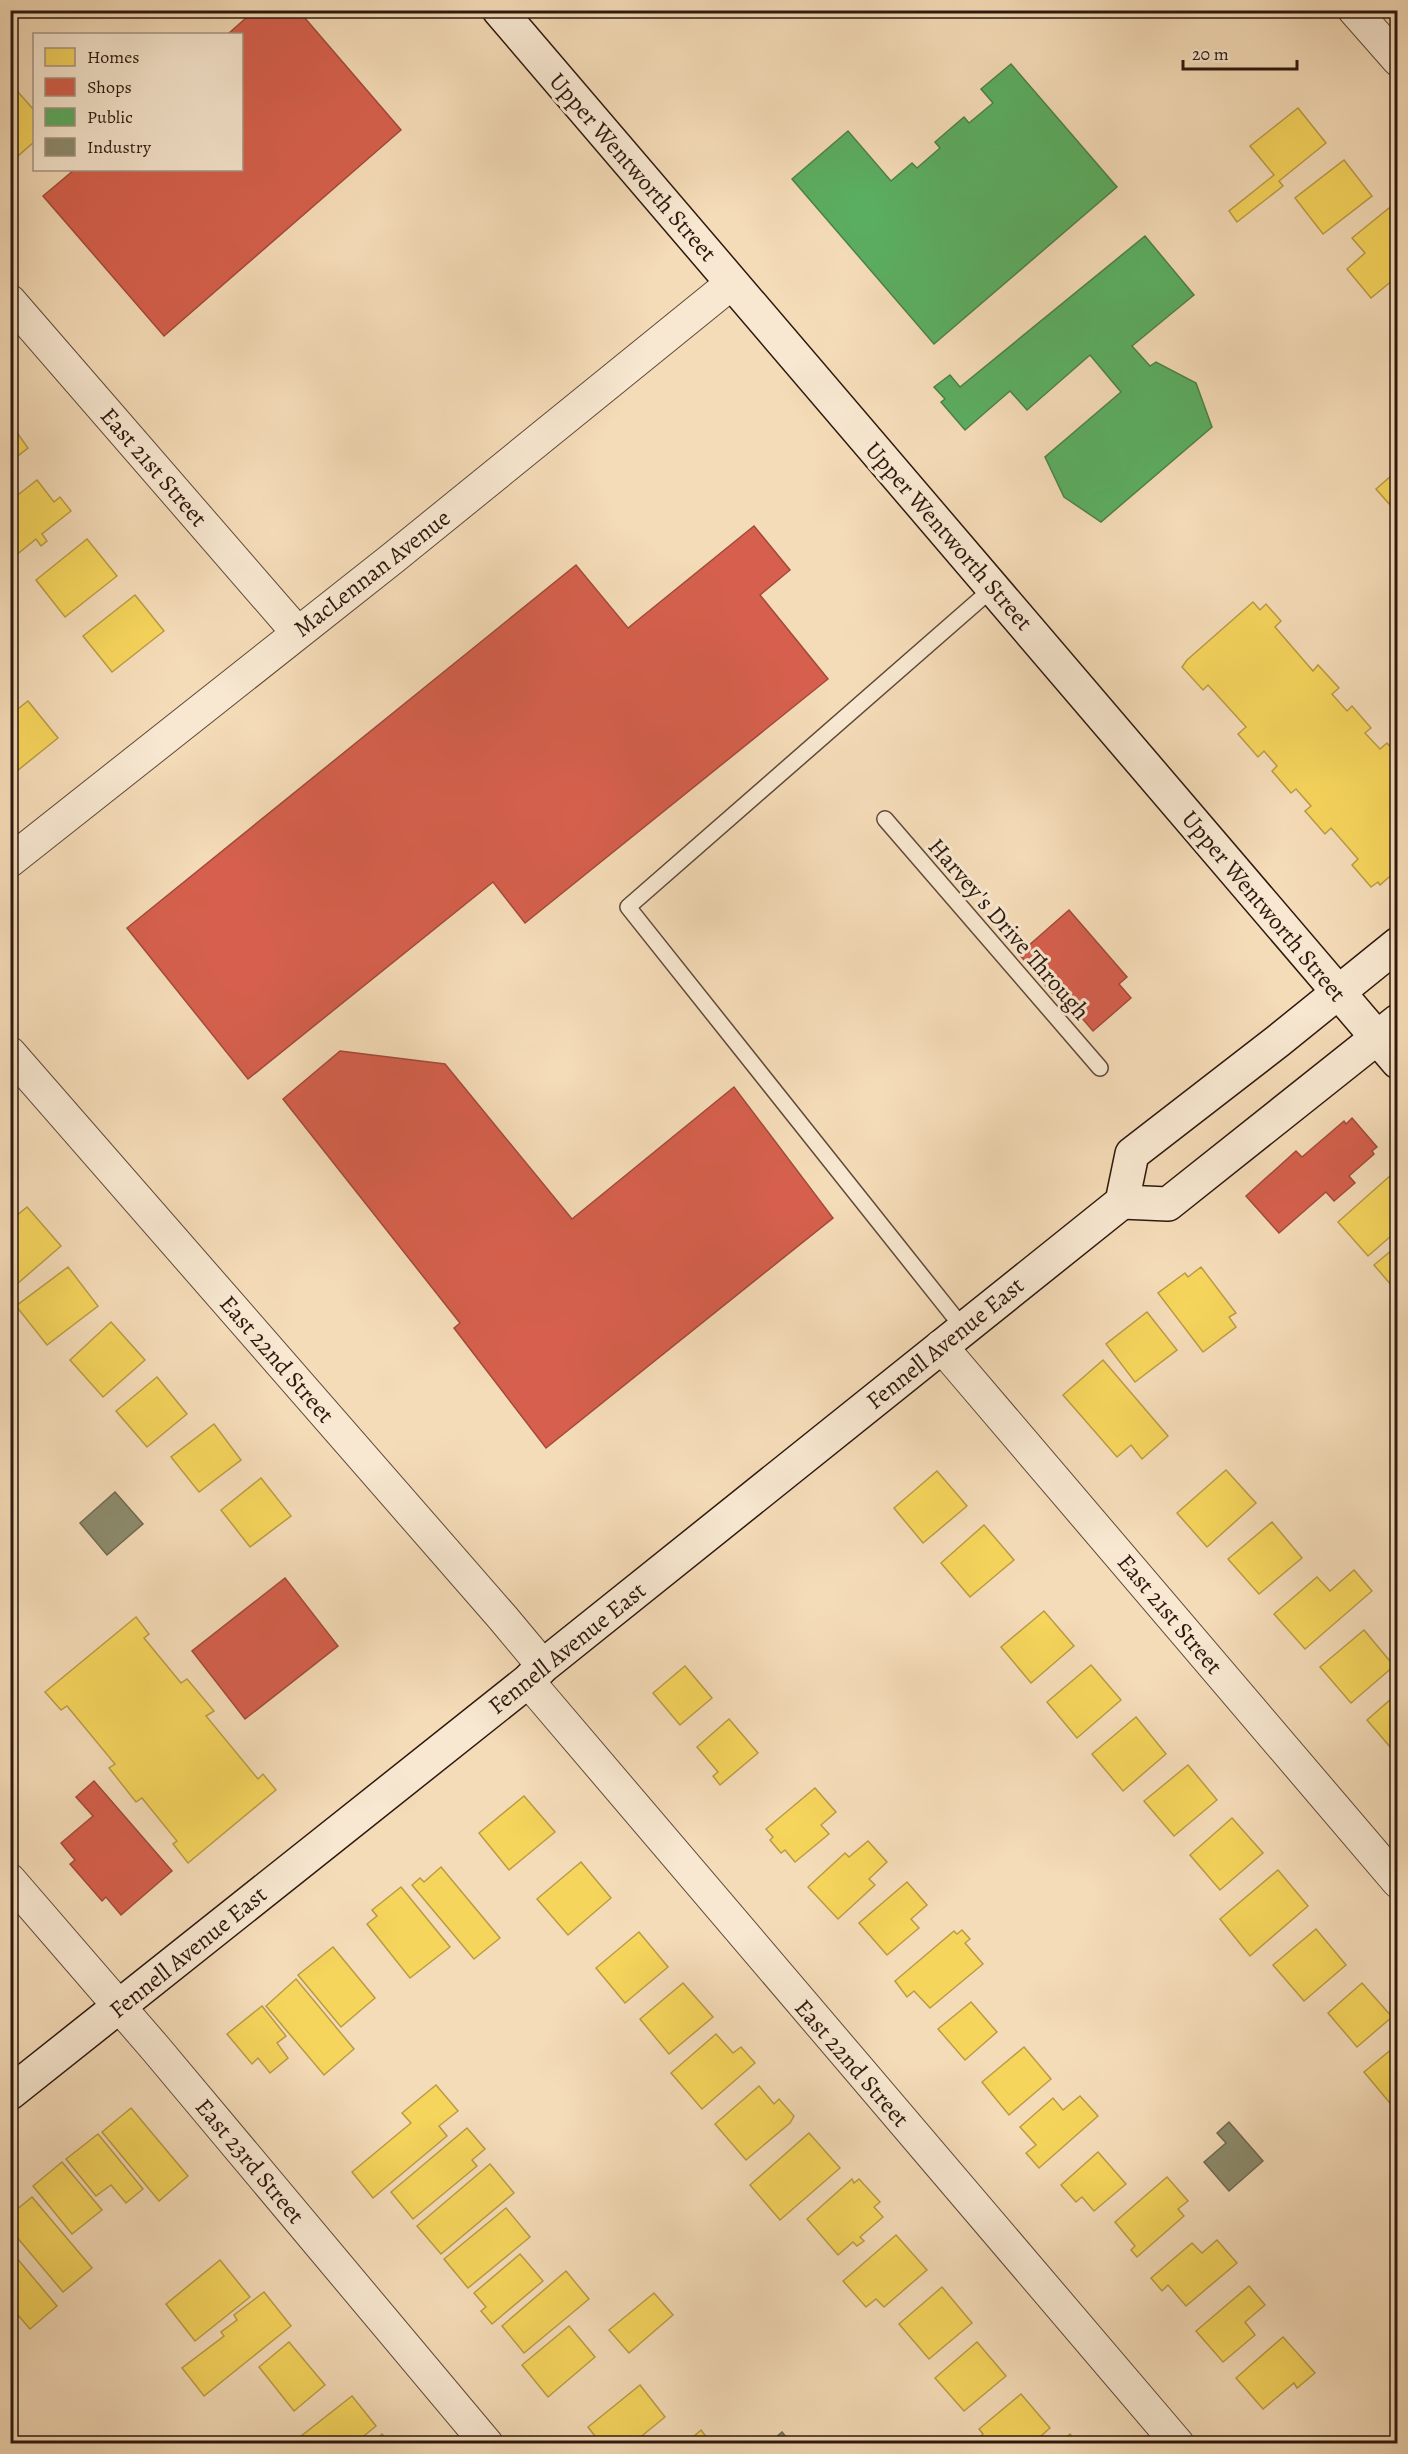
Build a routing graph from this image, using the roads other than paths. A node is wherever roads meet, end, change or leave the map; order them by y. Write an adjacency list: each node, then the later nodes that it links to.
1 (499, 10): 4 (main road, Upper Wentworth Street)
2 (1354, 10): 3 (street)
3 (1398, 60)
4 (732, 283): 6 (main road, Upper Wentworth Street); 7 (street, MacLennan Avenue)
5 (10, 301): 7 (street, East 21st Street)
6 (993, 588): 11 (main road, Upper Wentworth Street); 16 (lane)
7 (297, 632): 9 (street, MacLennan Avenue)
8 (885, 819): 14 (lane, Harvey's Drive Through)
9 (10, 861)
10 (1398, 944): 11 (main road)
11 (1338, 993): 12 (main road, Upper Wentworth Street); 15 (main road)
12 (1390, 1041): 15 (main road)
13 (10, 1053): 17 (street, East 22nd Street)
14 (1100, 1068)
15 (1122, 1202): 16 (main road, Fennell Avenue East)
16 (953, 1337): 17 (main road, Fennell Avenue East); 19 (street, East 21st Street)
17 (535, 1674): 20 (main road, Fennell Avenue East); 23 (street, East 22nd Street)
18 (10, 1881): 20 (street, East 23rd Street)
19 (1398, 1882)
20 (120, 2006): 21 (main road, Fennell Avenue East); 22 (street, East 23rd Street)
21 (10, 2092)
22 (487, 2444)
23 (1178, 2444)

